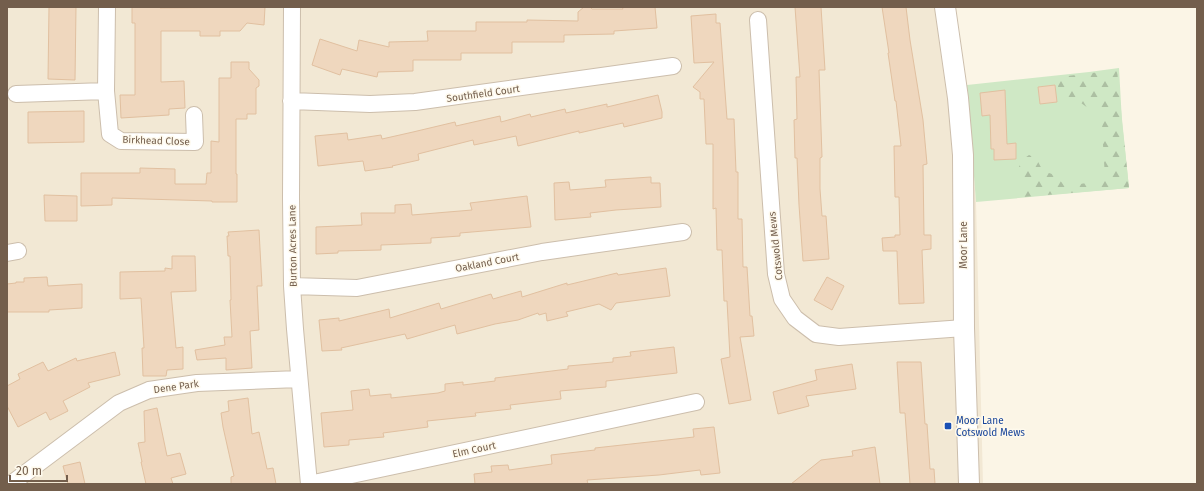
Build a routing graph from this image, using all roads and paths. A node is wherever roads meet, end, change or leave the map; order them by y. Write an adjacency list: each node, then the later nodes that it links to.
1 (107, 7): 6 (street, Birkhead Close)
2 (292, 7): 8 (street, Burton Acres Lane)
3 (945, 7): 12 (street, Moor Lane)
4 (758, 20): 12 (street, Cotswold Mews)
5 (673, 66): 8 (street, Southfield Court)
6 (106, 91): 7 (street); 9 (street, Birkhead Close)
7 (16, 94)
8 (291, 102): 11 (street, Burton Acres Lane)
9 (194, 115)
10 (683, 232): 11 (street, Oakland Court)
11 (292, 286): 13 (street, Burton Acres Lane)
12 (964, 328): 17 (street, Moor Lane)
13 (299, 379): 15 (street, Dene Park); 16 (street, Burton Acres Lane)
14 (696, 402): 16 (street, Elm Court)
15 (11, 484)
16 (309, 484)
17 (969, 484)

